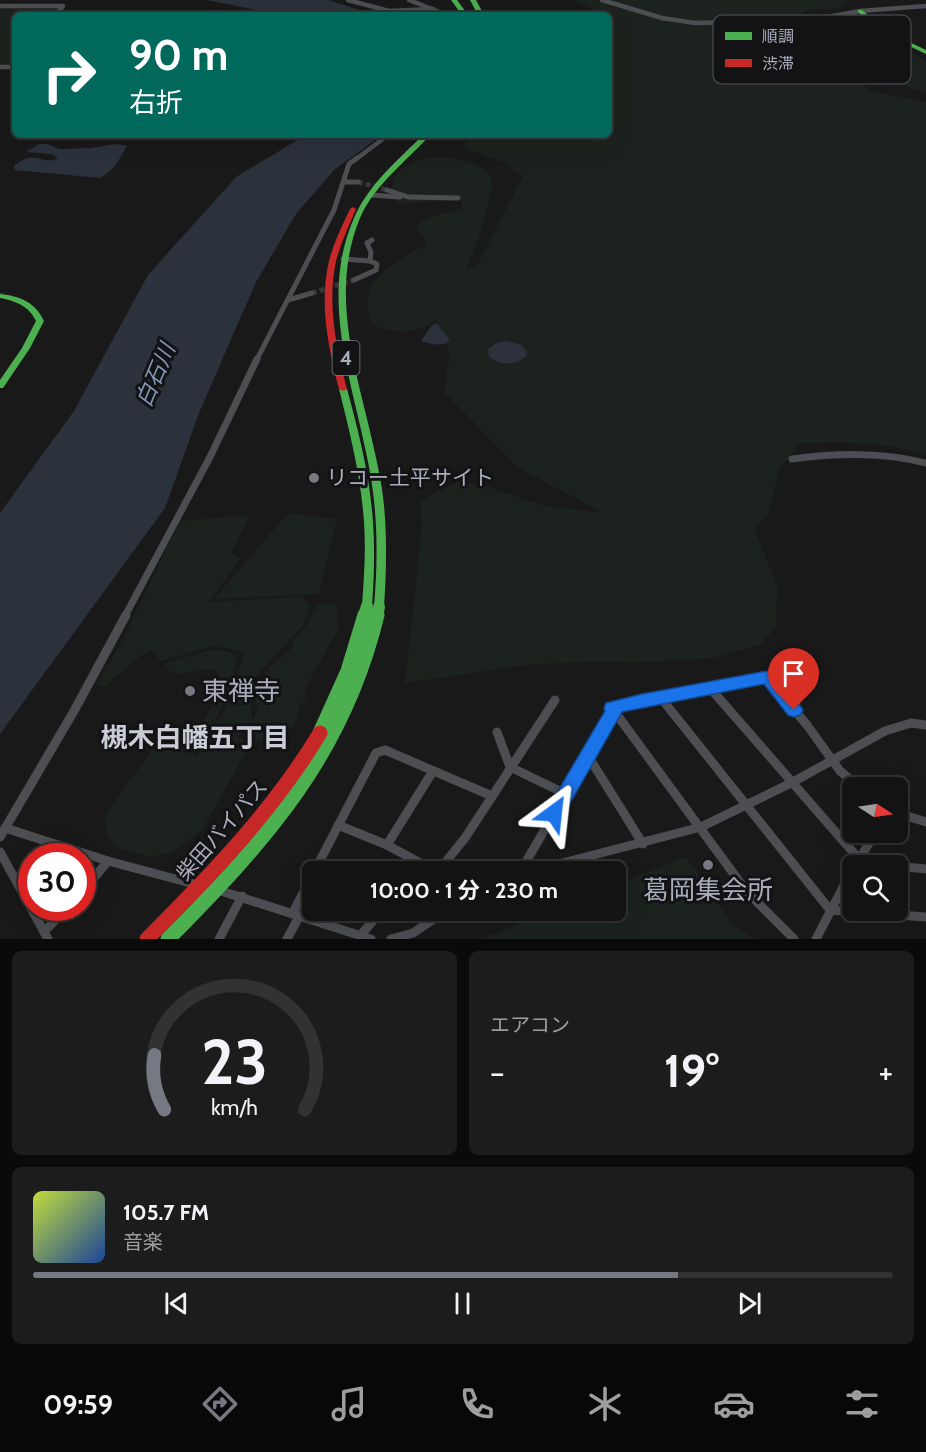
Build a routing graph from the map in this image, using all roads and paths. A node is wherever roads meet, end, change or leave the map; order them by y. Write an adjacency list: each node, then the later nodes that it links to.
1 (348, 0): 6 (street)
2 (409, 0): 6 (street)
3 (602, 0): 12 (street)
4 (0, 6): 8 (street)
5 (926, 6): 7 (street)
6 (433, 9): 9 (street)
7 (860, 10): 10 (street); 11 (main road)
8 (58, 12)
9 (440, 12)
10 (836, 15)
11 (866, 15)
12 (713, 23)
13 (911, 45): 14 (main road)
14 (926, 52)
15 (384, 138): 18 (street)
16 (415, 138): 34 (main road, 柴田バイパス / 4)
17 (424, 138): 21 (main road, 柴田バイパス / 4)
18 (344, 182): 19 (street); 30 (street)
19 (358, 182)
20 (387, 190): 22 (street)
21 (371, 195): 22 (street); 25 (main road, 柴田バイパス / 4)
22 (408, 197): 23 (street)
23 (458, 198)
24 (372, 240): 26 (street)
25 (343, 259): 26 (street); 34 (main road, 柴田バイパス / 4)
26 (370, 261): 27 (street)
27 (354, 280)
28 (312, 293): 30 (street)
29 (0, 296): 31 (main road)
30 (288, 300): 54 (street)
31 (0, 386)
32 (792, 459): 33 (street)
33 (926, 463)
34 (373, 606): 80 (main road, 柴田バイパス / 4, bridge); 81 (main road, 柴田バイパス / 4, bridge)
35 (710, 688): 36 (street); 42 (street); 46 (street)
36 (661, 698): 38 (street); 49 (street)
37 (555, 700): 43 (street)
38 (614, 711): 41 (street); 53 (street)
39 (926, 724): 42 (street)
40 (497, 732): 43 (street)
41 (588, 756): 47 (street); 56 (street)
42 (831, 760): 45 (street); 46 (street)
43 (510, 767): 47 (street); 48 (street)
44 (433, 771): 48 (street); 52 (street); 57 (street)
45 (847, 777)
46 (793, 782): 49 (street); 59 (street)
47 (566, 794): 64 (street)
48 (492, 796): 63 (street)
49 (745, 804): 53 (street); 72 (street)
50 (908, 816): 51 (street)
51 (926, 822)
52 (338, 825): 57 (street); 61 (street)
53 (701, 827): 56 (street); 86 (street)
54 (5, 828): 55 (street); 60 (street)
55 (0, 837)
56 (643, 844): 65 (street)
57 (387, 845): 62 (street)
58 (0, 852): 78 (street)
59 (851, 855)
60 (108, 861): 68 (street); 70 (street)
61 (320, 861)
62 (417, 861)
63 (448, 861)
64 (526, 861)
65 (573, 861)
66 (908, 867): 67 (street)
67 (926, 869)
68 (96, 875)
69 (842, 888): 72 (street)
70 (242, 896): 73 (street); 82 (street)
71 (302, 901): 73 (street)
72 (830, 910): 74 (street); 87 (street)
73 (297, 914): 79 (street); 83 (street)
74 (926, 917)
75 (57, 921): 78 (street)
76 (370, 921): 79 (street)
77 (431, 921): 85 (street)
78 (46, 935)
79 (354, 936): 84 (street)
80 (147, 939)
81 (168, 939)
82 (219, 939)
83 (287, 939)
84 (371, 939)
85 (391, 939)
86 (794, 939)
87 (816, 939)

